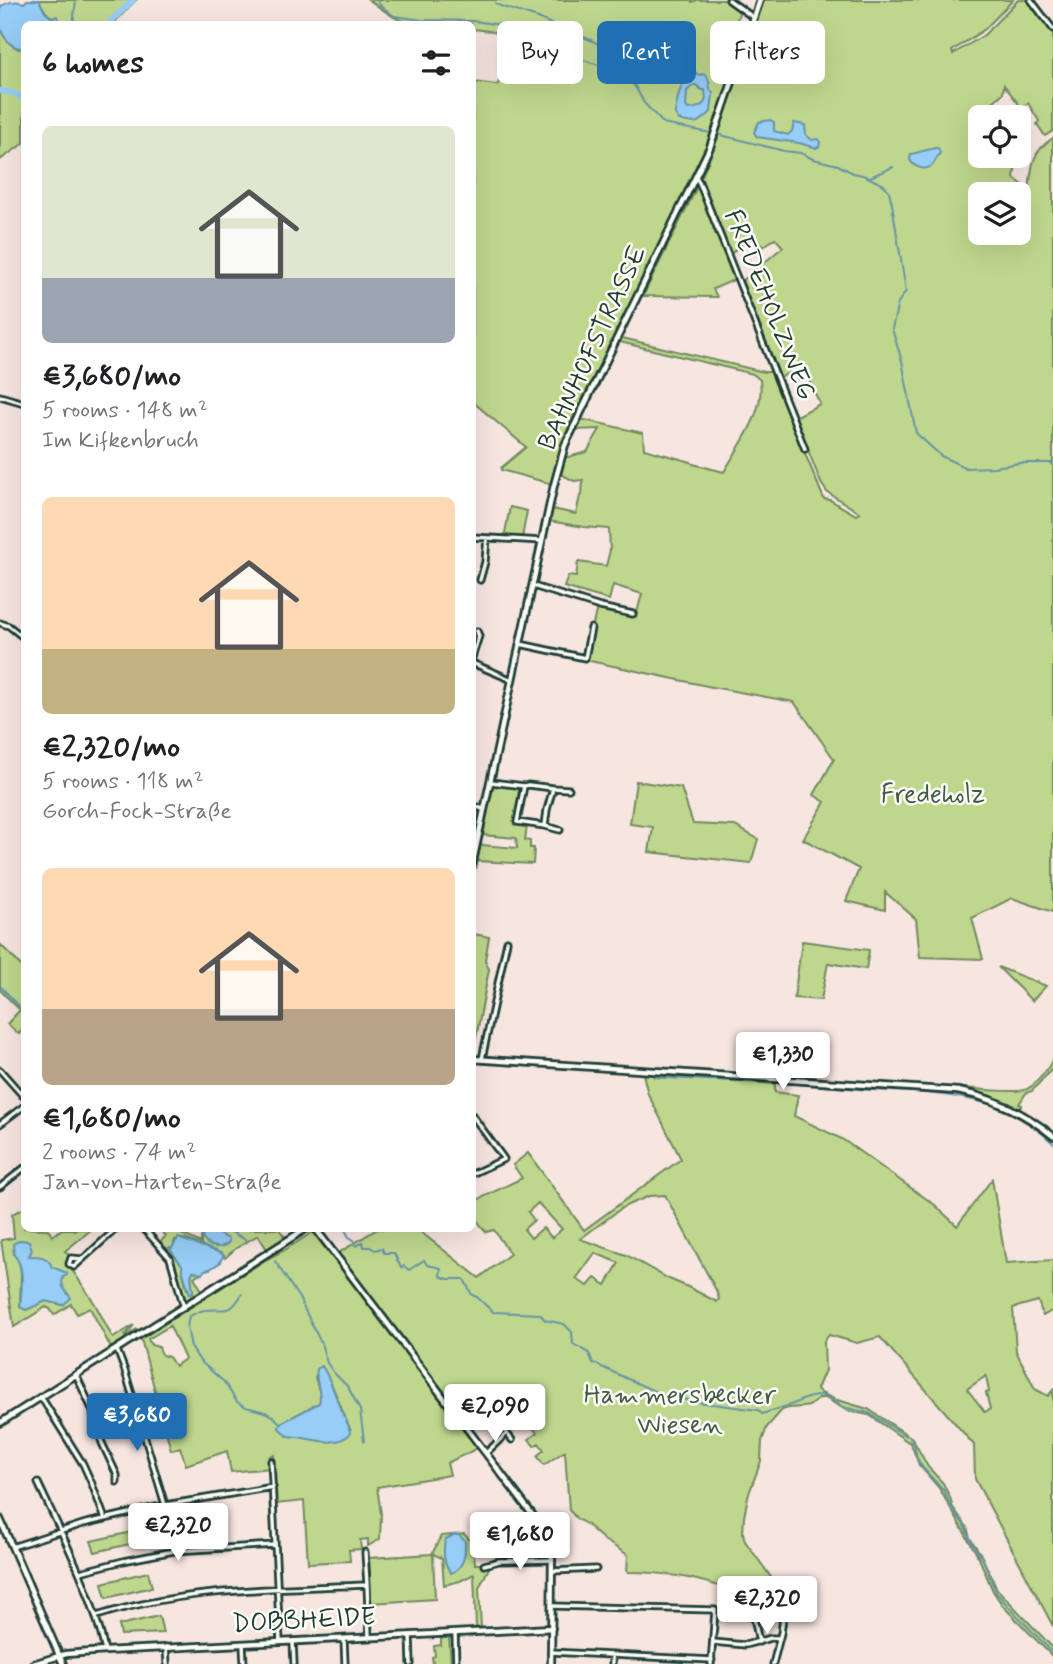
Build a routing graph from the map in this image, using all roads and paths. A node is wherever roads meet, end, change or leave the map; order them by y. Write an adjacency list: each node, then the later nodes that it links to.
1 (729, 0): 4 (street)
2 (760, 0): 4 (street, BAHNHOFSTRASSE)
3 (1031, 0): 5 (street)
4 (754, 18): 6 (street, BAHNHOFSTRASSE)
5 (1053, 29)
6 (695, 177): 9 (street, FREDEHOLZWEG); 12 (street, BAHNHOFSTRASSE)
7 (0, 396): 8 (street)
8 (21, 402)
9 (805, 449)
10 (476, 537): 11 (street)
11 (487, 538): 12 (street); 13 (street)
12 (542, 541): 14 (street, BAHNHOFSTRASSE)
13 (480, 580)
14 (533, 586): 15 (street); 20 (street, BAHNHOFSTRASSE)
15 (633, 614)
16 (0, 623): 19 (street)
17 (592, 628): 20 (street)
18 (477, 631): 21 (street)
19 (21, 636)
20 (520, 644): 23 (street, BAHNHOFSTRASSE)
21 (476, 647)
22 (476, 663): 23 (street)
23 (512, 680): 24 (street, BAHNHOFSTRASSE)
24 (491, 782): 25 (street); 29 (street, BAHNHOFSTRASSE)
25 (524, 786): 26 (street); 30 (street)
26 (553, 788): 27 (street); 30 (street)
27 (569, 789)
28 (476, 807): 29 (street)
29 (485, 810): 32 (street, BAHNHOFSTRASSE)
30 (545, 826): 31 (street)
31 (560, 830)
32 (476, 849)
33 (507, 941): 35 (street)
34 (476, 1059): 35 (street)
35 (482, 1060): 41 (street)
36 (0, 1070): 37 (street)
37 (21, 1094)
38 (21, 1108): 40 (street)
39 (476, 1120): 43 (street)
40 (0, 1124)
41 (1053, 1136)
42 (21, 1170): 44 (street)
43 (476, 1172)
44 (0, 1187)
45 (113, 1232): 49 (street)
46 (146, 1232): 50 (street)
47 (301, 1232): 50 (street)
48 (318, 1232): 58 (street)
49 (83, 1259)
50 (184, 1307): 51 (street)
51 (117, 1350): 52 (street); 63 (street)
52 (76, 1375): 53 (street); 60 (street)
53 (40, 1397): 55 (street); 65 (street)
54 (494, 1417): 56 (street)
55 (0, 1423)
56 (507, 1433): 57 (street); 58 (street)
57 (512, 1440)
58 (486, 1453): 71 (street)
59 (271, 1461): 62 (street)
60 (117, 1482)
61 (38, 1483): 66 (street)
62 (273, 1487): 63 (street); 67 (street)
63 (165, 1505): 65 (street); 69 (street)
64 (0, 1519): 68 (street)
65 (104, 1519): 66 (street)
66 (60, 1531): 68 (street); 75 (street)
67 (275, 1545): 69 (street); 77 (street)
68 (12, 1547): 97 (street)
69 (174, 1551): 75 (street)
70 (365, 1552): 76 (street)
71 (552, 1560): 72 (street); 74 (street)
72 (484, 1565)
73 (596, 1569): 74 (street)
74 (552, 1571): 78 (street)
75 (80, 1572): 80 (street)
76 (367, 1585): 77 (street); 85 (street)
77 (277, 1589): 80 (street); 89 (street)
78 (552, 1606): 82 (street); 90 (street)
79 (783, 1610): 86 (street)
80 (97, 1616): 94 (street)
81 (754, 1618): 91 (street)
82 (552, 1628): 83 (street, DOBBHEIDE); 95 (street)
83 (455, 1633): 84 (street, DOBBHEIDE); 107 (street)
84 (410, 1635): 85 (street, DOBBHEIDE); 106 (street)
85 (369, 1637): 87 (street, DOBBHEIDE)
86 (779, 1638): 91 (street); 111 (street)
87 (344, 1639): 88 (street, DOBBHEIDE); 105 (street)
88 (293, 1641): 89 (street, DOBBHEIDE); 104 (street)
89 (280, 1642): 92 (street, DOBBHEIDE)
90 (713, 1642): 91 (street); 99 (street)
91 (759, 1642)
92 (243, 1644): 93 (street, DOBBHEIDE); 103 (street)
93 (166, 1647): 94 (street, DOBBHEIDE); 102 (street)
94 (106, 1651): 97 (street, DOBBHEIDE)
95 (551, 1652): 96 (street); 108 (street)
96 (612, 1655): 98 (street); 109 (street)
97 (59, 1656): 100 (street, DOBBHEIDE); 101 (street)
98 (664, 1658): 99 (street); 110 (street)
99 (711, 1662)
100 (33, 1664)
101 (63, 1664)
102 (167, 1664)
103 (244, 1664)
104 (294, 1664)
105 (345, 1664)
106 (411, 1664)
107 (456, 1664)
108 (551, 1664)
109 (612, 1664)
110 (663, 1664)
111 (773, 1664)

